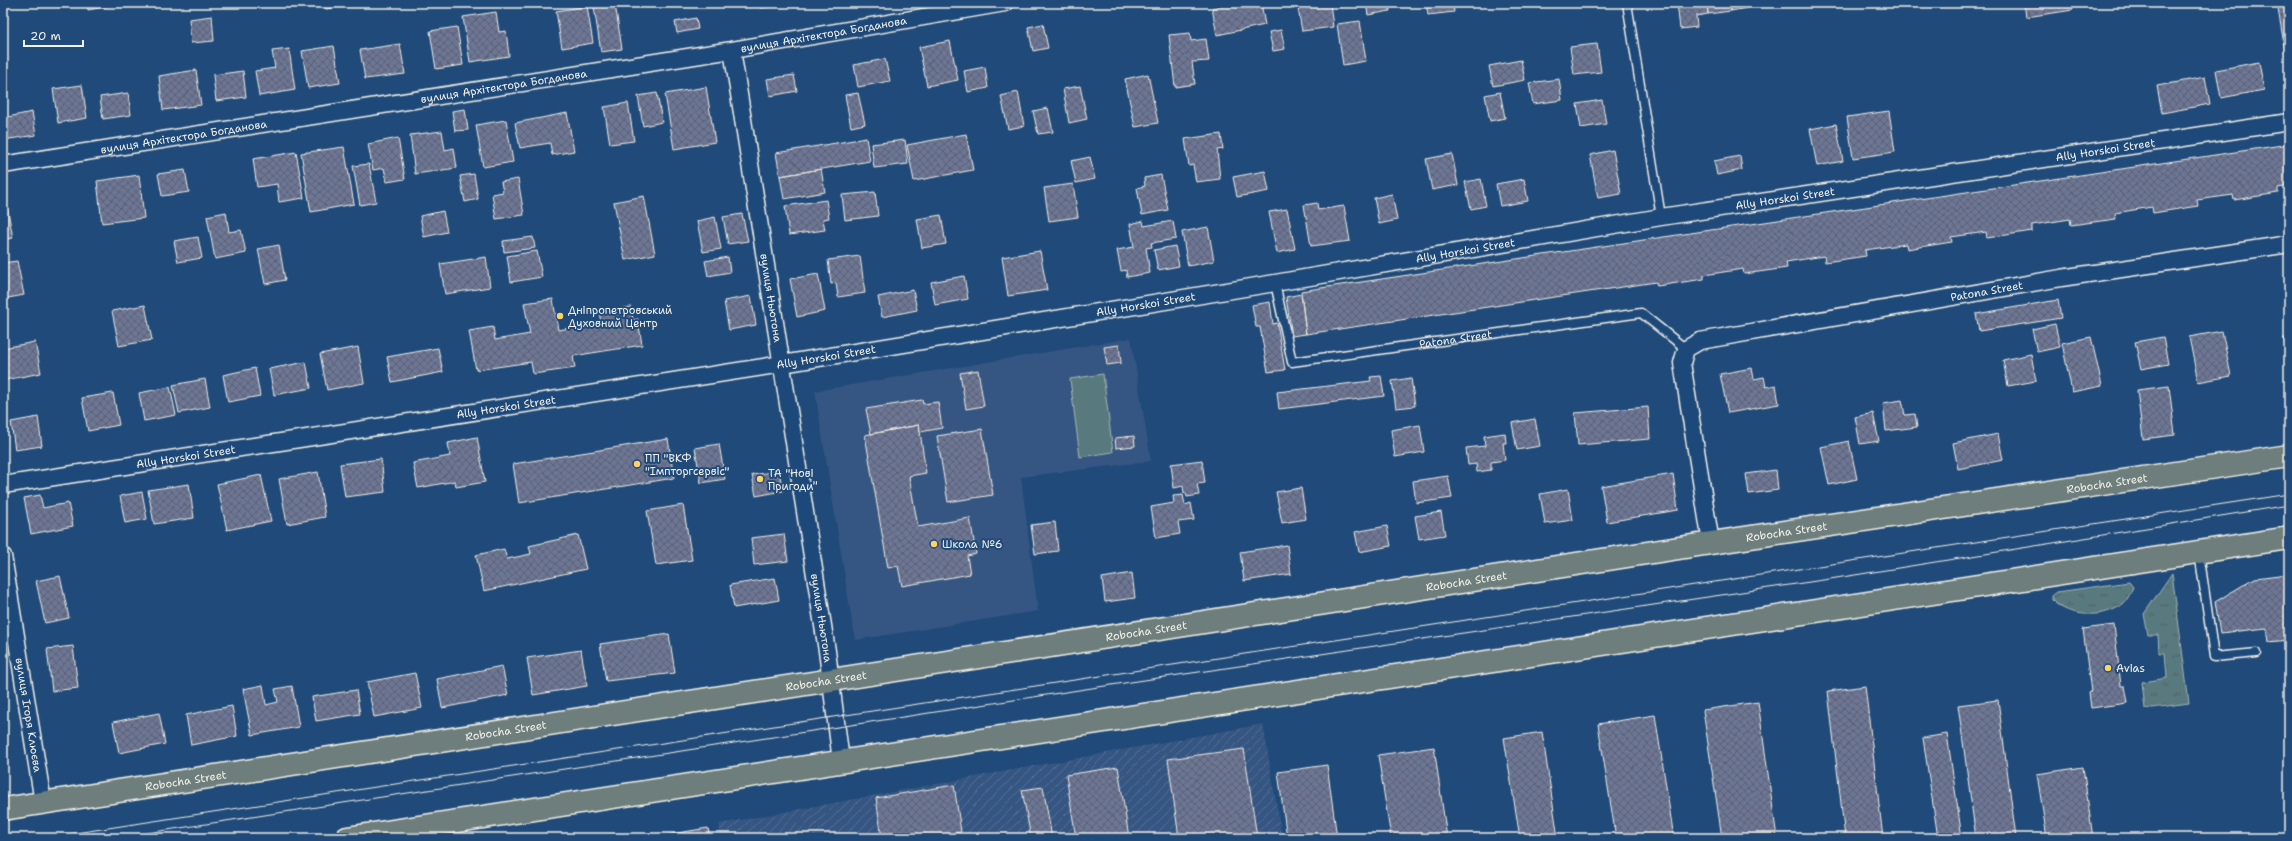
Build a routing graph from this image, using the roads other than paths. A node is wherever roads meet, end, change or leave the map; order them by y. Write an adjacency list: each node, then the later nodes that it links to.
1 (1005, 3): 3 (street, вулиця Архітектора Богданова)
2 (1627, 3): 6 (lane)
3 (732, 50): 5 (street, вулиця Архітектора Богданова); 10 (street, вулиця Ньютона)
4 (2289, 122): 6 (street, Ally Horskoi Street)
5 (3, 165)
6 (1661, 217): 8 (street, Ally Horskoi Street)
7 (2289, 244): 9 (street, Patona Street)
8 (1275, 283): 9 (lane, Patona Street); 10 (street, Ally Horskoi Street)
9 (1686, 349): 14 (street)
10 (781, 364): 12 (street, Ally Horskoi Street); 18 (street, вулиця Ньютона)
11 (2289, 456): 14 (main road, Robocha Street)
12 (3, 485)
13 (2289, 538): 15 (main road)
14 (1711, 543): 18 (main road, Robocha Street)
15 (2199, 551): 17 (lane); 19 (main road)
16 (3, 556): 20 (street, вулиця Ігоря Клюєва)
17 (2257, 653)
18 (831, 681): 19 (street, вулиця Ньютона); 20 (main road, Robocha Street)
19 (841, 761): 22 (main road)
20 (43, 802): 21 (main road, Robocha Street)
21 (3, 809)
22 (347, 838)

